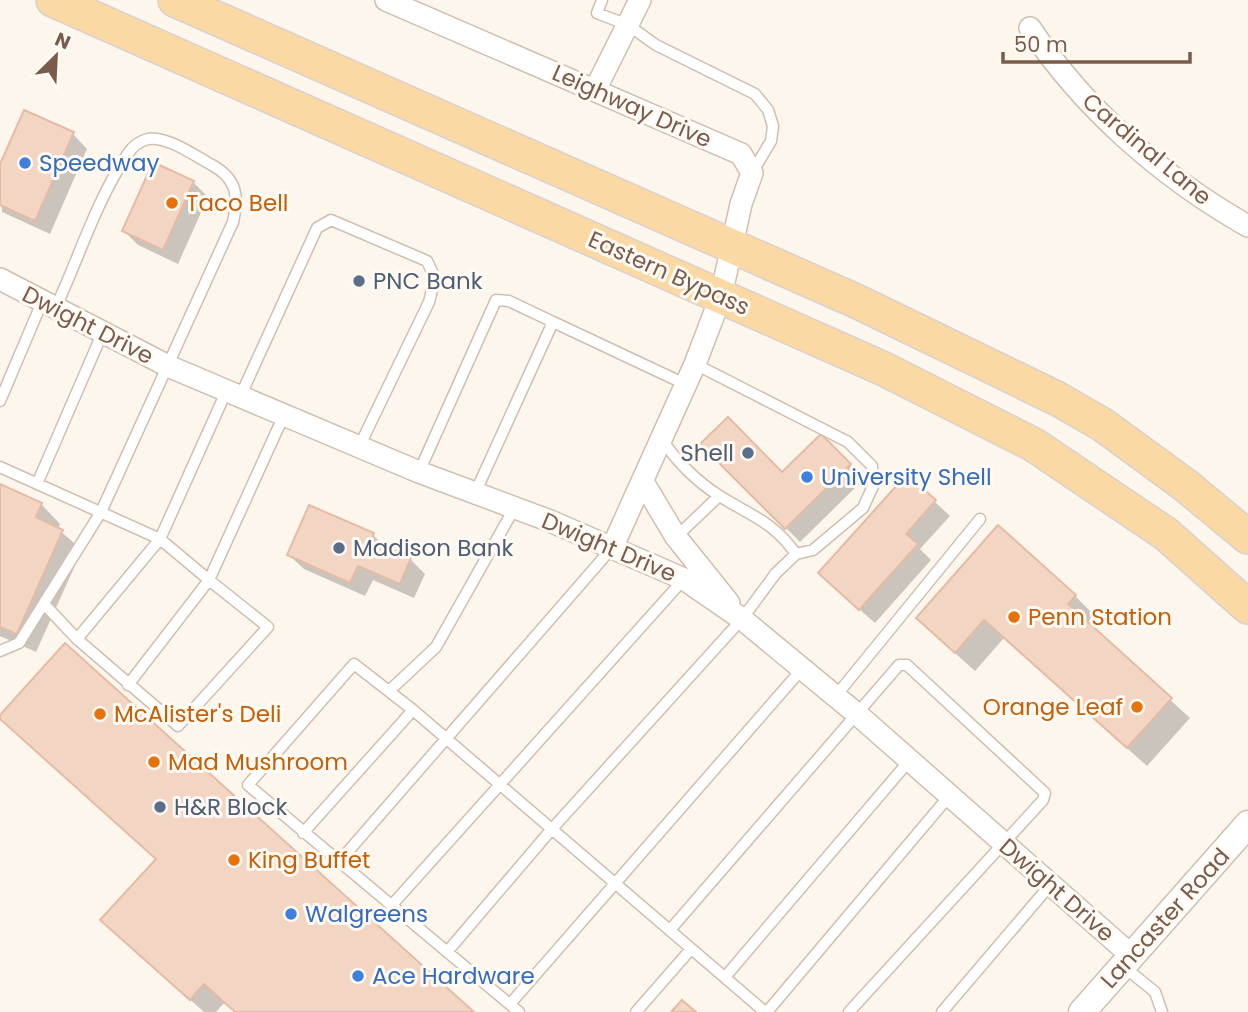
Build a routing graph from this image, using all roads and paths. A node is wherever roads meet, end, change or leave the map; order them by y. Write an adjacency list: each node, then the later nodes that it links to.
1 (53, 0): 14 (main road, Eastern Bypass)
2 (175, 0): 12 (main road)
3 (386, 0): 6 (street, Leighway Drive)
4 (603, 0): 7 (lane)
5 (640, 0): 7 (street)
6 (416, 6): 9 (street, Leighway Drive)
7 (628, 25): 9 (street); 10 (lane)
8 (1030, 28): 11 (street, Cardinal Lane)
9 (595, 90): 10 (street, Leighway Drive)
10 (752, 173): 12 (street)
11 (1248, 226)
12 (733, 248): 14 (street); 36 (main road)
13 (0, 279): 15 (street, Dwight Drive)
14 (721, 296): 18 (street); 43 (main road, Eastern Bypass)
15 (48, 306): 17 (street, Dwight Drive); 19 (lane); 22 (lane)
16 (553, 323): 20 (lane); 27 (lane); 30 (lane)
17 (102, 334): 19 (street, Dwight Drive); 29 (lane)
18 (695, 365): 20 (street); 39 (lane)
19 (168, 366): 21 (street, Dwight Drive); 33 (lane)
20 (685, 384): 24 (street)
21 (233, 394): 23 (street, Dwight Drive); 25 (lane); 37 (lane)
22 (0, 401)
23 (284, 415): 25 (street, Dwight Drive); 41 (lane)
24 (663, 441): 28 (street); 31 (lane)
25 (359, 447): 27 (street, Dwight Drive)
26 (0, 467): 29 (lane)
27 (419, 472): 30 (street, Dwight Drive)
28 (643, 482): 35 (street); 38 (street)
29 (37, 484): 33 (lane)
30 (476, 491): 32 (street, Dwight Drive)
31 (719, 496): 35 (lane); 39 (lane)
32 (515, 507): 38 (street, Dwight Drive); 49 (lane)
33 (101, 512): 37 (lane); 42 (lane)
34 (979, 519): 50 (lane)
35 (676, 537): 44 (street)
36 (1248, 537)
37 (160, 539): 41 (lane); 45 (lane)
38 (612, 548): 40 (street, Dwight Drive); 53 (lane)
39 (796, 554): 44 (lane)
40 (684, 579): 44 (street, Dwight Drive); 55 (lane)
41 (209, 580): 48 (lane); 48 (lane)
42 (45, 605): 45 (lane); 46 (lane)
43 (1248, 607)
44 (742, 619): 47 (street, Dwight Drive); 58 (lane)
45 (77, 639): 48 (lane)
46 (0, 651)
47 (802, 669): 50 (street, Dwight Drive); 62 (lane)
48 (128, 685)
49 (389, 691): 51 (lane); 59 (lane)
50 (835, 697): 52 (street, Dwight Drive)
51 (413, 710): 53 (lane); 59 (lane)
52 (857, 715): 54 (street, Dwight Drive); 60 (lane); 65 (lane)
53 (444, 740): 55 (lane); 61 (lane)
54 (909, 761): 56 (street, Dwight Drive); 69 (lane)
55 (498, 786): 58 (lane); 64 (lane)
56 (950, 795): 60 (street, Dwight Drive); 72 (lane)
57 (1248, 824): 68 (street, Lancaster Road)
58 (551, 830): 62 (lane); 67 (lane)
59 (303, 833): 61 (lane)
60 (1002, 842): 63 (street, Dwight Drive); 73 (lane)
61 (338, 863): 64 (lane)
62 (616, 884): 65 (lane); 70 (lane)
63 (1051, 884): 68 (street, Dwight Drive); 74 (lane)
64 (391, 906): 67 (lane)
65 (670, 930): 66 (lane)
66 (691, 949): 69 (lane); 71 (lane)
67 (447, 952): 70 (lane)
68 (1127, 961): 75 (street, Lancaster Road); 76 (lane)
69 (725, 977): 72 (lane)
70 (514, 1008)
71 (636, 1012)
72 (766, 1012)
73 (849, 1012)
74 (942, 1012)
75 (1082, 1012)
76 (1162, 1012)

